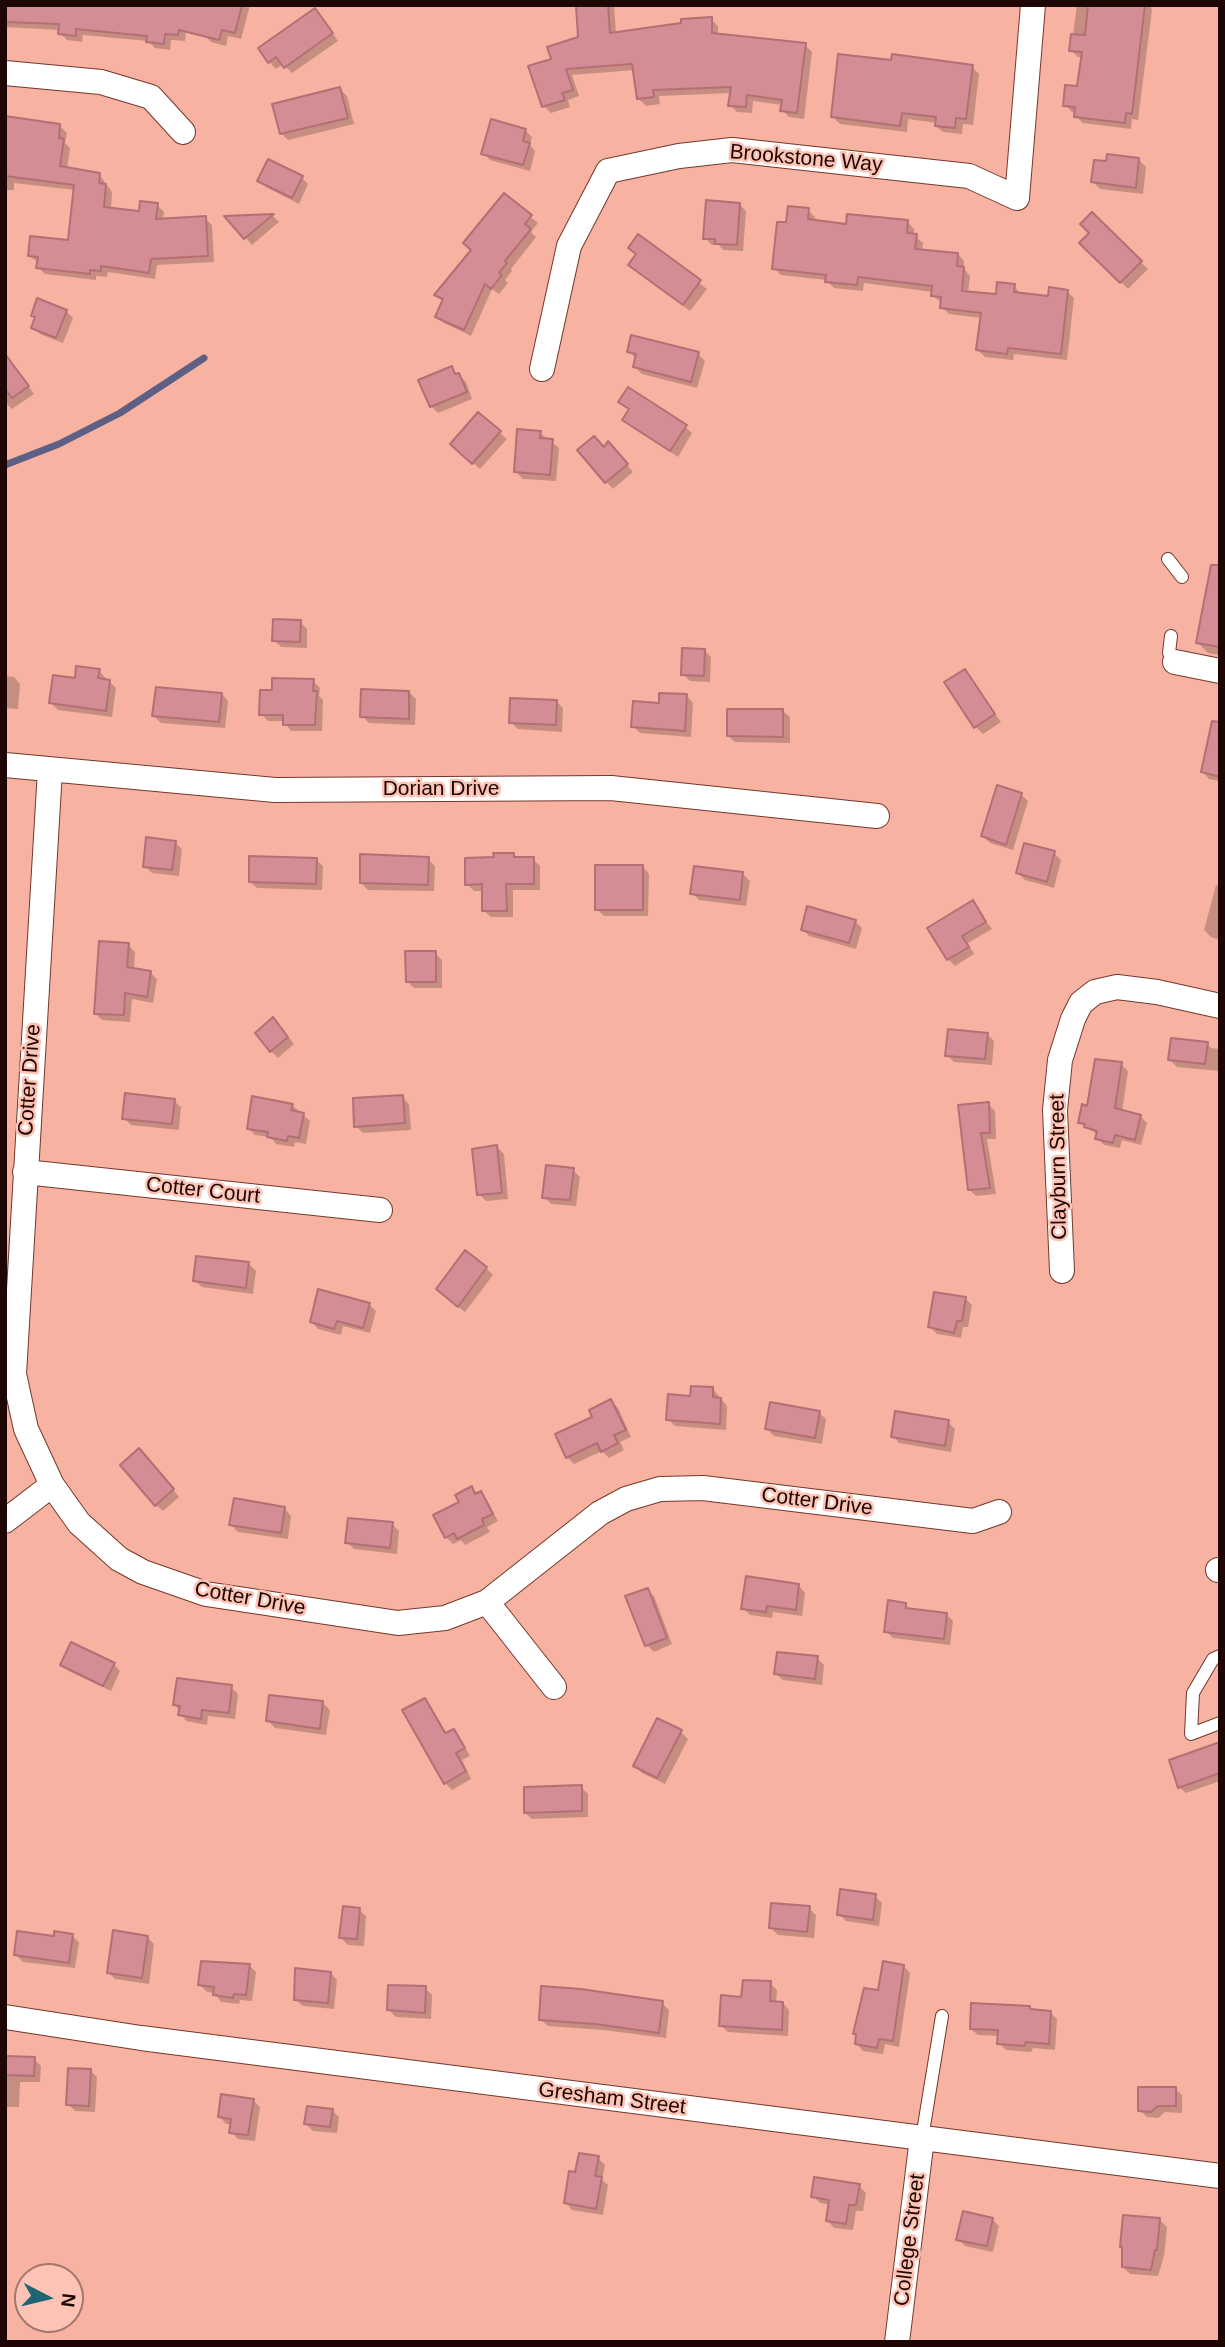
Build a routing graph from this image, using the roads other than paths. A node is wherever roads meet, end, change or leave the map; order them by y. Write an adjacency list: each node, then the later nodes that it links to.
1 (1033, 5): 4 (street, Brookstone Way)
2 (5, 73): 3 (street)
3 (183, 132)
4 (542, 369)
5 (1168, 559): 6 (lane)
6 (1182, 576)
7 (1171, 636): 8 (lane)
8 (1175, 662): 9 (street)
9 (1220, 671)
10 (5, 765): 11 (street, Dorian Drive)
11 (50, 770): 12 (street, Dorian Drive); 14 (street, Cotter Drive)
12 (877, 816)
13 (1220, 1006): 16 (street, Clayburn Street)
14 (25, 1172): 15 (street, Cotter Court); 17 (street, Cotter Drive)
15 (380, 1210)
16 (1062, 1271)
17 (52, 1485): 19 (street); 20 (street, Cotter Drive)
18 (999, 1512): 20 (street, Cotter Drive)
19 (5, 1521)
20 (487, 1602): 22 (street)
21 (1220, 1656): 23 (lane)
22 (554, 1687)
23 (1220, 1723)
24 (942, 2016): 26 (lane)
25 (5, 2017): 26 (street, Gresham Street)
26 (922, 2138): 27 (street, Gresham Street); 28 (street, College Street)
27 (1220, 2176)
28 (897, 2342)

